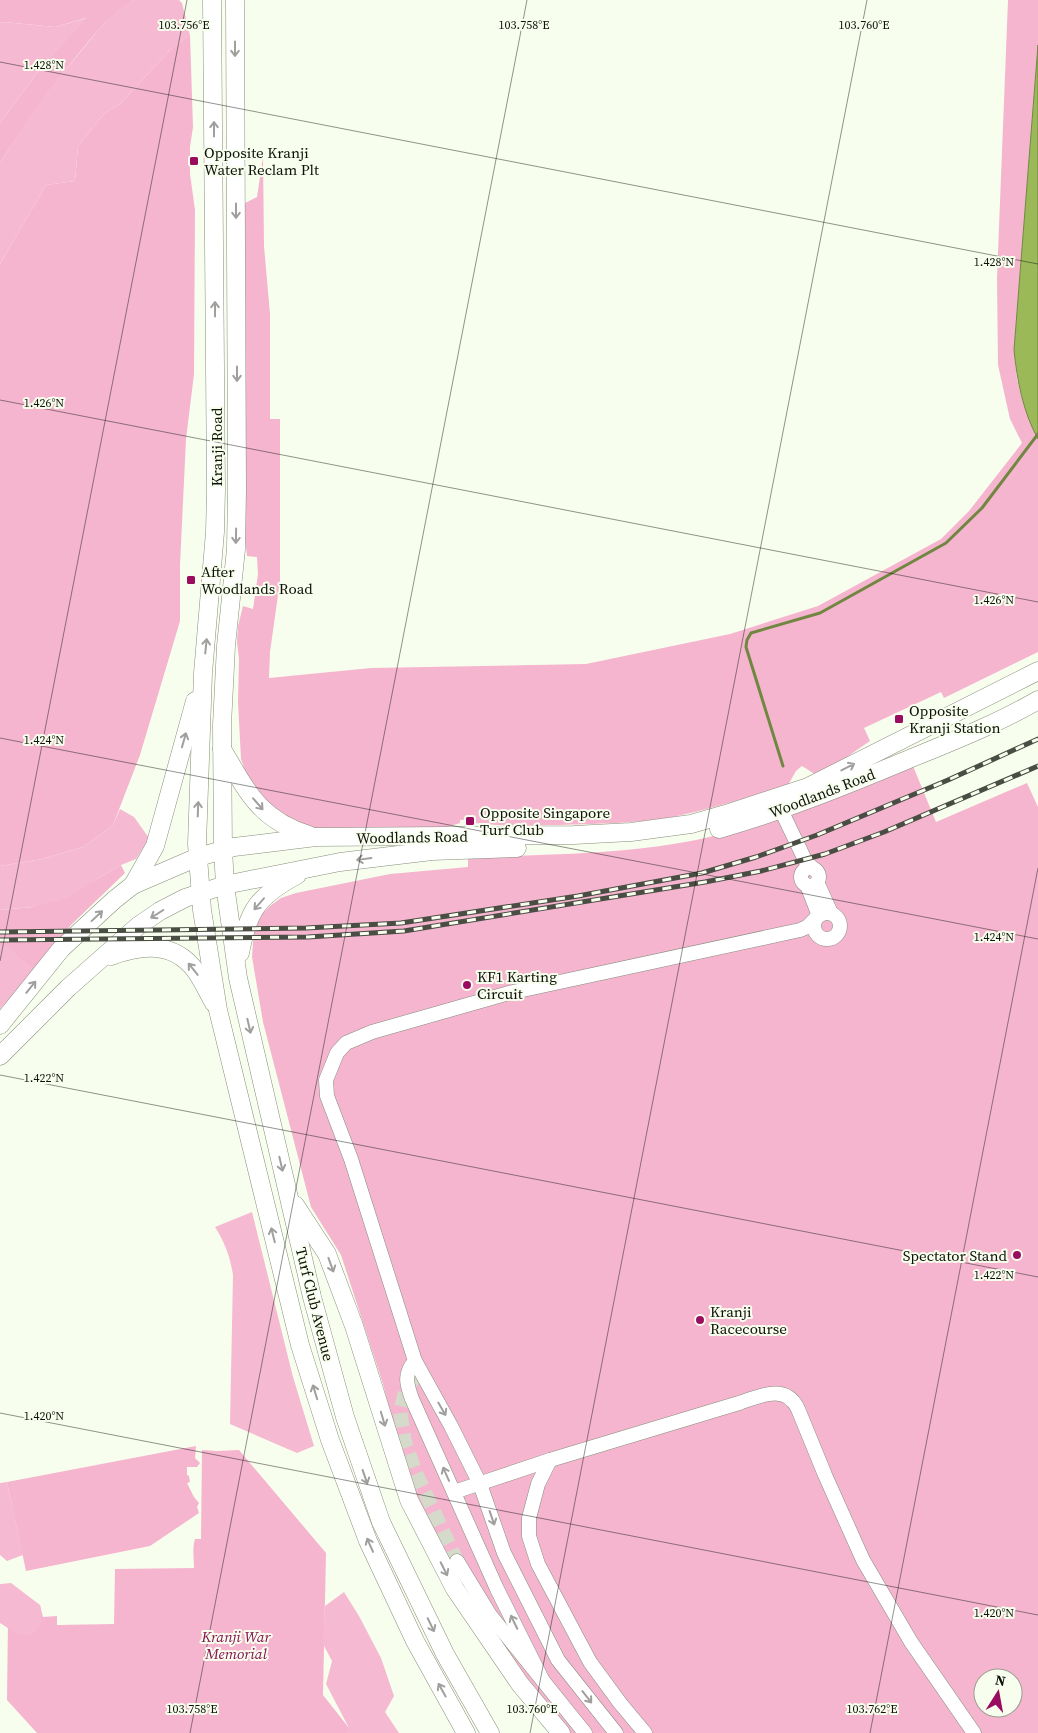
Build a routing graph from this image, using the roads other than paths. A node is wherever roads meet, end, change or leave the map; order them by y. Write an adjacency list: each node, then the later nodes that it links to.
1 (212, 0): 4 (main road, Kranji Road, one-way to 1)
2 (235, 0): 6 (main road, Kranji Road, one-way to 6)
3 (1038, 671): 8 (main road, Woodlands Road, one-way to 3)
4 (203, 673): 10 (main road, Kranji Road, one-way to 4); 12 (main road, one-way to 4)
5 (1038, 700): 7 (main road, Woodlands Road)
6 (222, 749): 8 (main road, one-way to 8); 9 (main road, Kranji Road)
7 (781, 810): 11 (main road, Woodlands Road, one-way to 11); 15 (street)
8 (316, 838): 9 (main road, Woodlands Road)
9 (223, 849): 10 (main road, Woodlands Road); 13 (main road, Turf Club Avenue)
10 (198, 857): 12 (main road, Woodlands Road); 14 (main road, Kranji Road)
11 (313, 866): 13 (main road, Woodlands Road); 19 (main road, one-way to 19)
12 (134, 884): 21 (main road, Woodlands Road, one-way to 12)
13 (225, 885): 14 (main road, Woodlands Road); 19 (main road, Turf Club Avenue)
14 (201, 894): 18 (main road, Woodlands Road, one-way to 18); 20 (main road, Turf Club Avenue)
15 (822, 916): 16 (street); 17 (street); 17 (street)
16 (800, 930): 17 (street); 24 (street)
17 (818, 935)
18 (102, 959): 20 (main road, one-way to 18); 22 (main road, Woodlands Road)
19 (238, 978): 23 (main road, Turf Club Avenue, one-way to 23)
20 (218, 1010): 30 (main road, Turf Club Avenue, one-way to 20)
21 (0, 1025)
22 (0, 1056)
23 (288, 1194): 31 (main road, Turf Club Avenue, one-way to 31); 32 (main road, one-way to 32)
24 (415, 1362): 26 (street, one-way to 26); 27 (street, one-way to 24)
25 (550, 1460): 26 (street); 35 (street); 36 (street)
26 (480, 1484): 27 (street); 34 (street, one-way to 34)
27 (454, 1492): 29 (street, one-way to 27)
28 (457, 1561): 29 (street)
29 (543, 1681): 33 (street)
30 (466, 1733)
31 (490, 1733)
32 (560, 1733)
33 (585, 1733)
34 (616, 1733)
35 (645, 1733)
36 (974, 1733)

